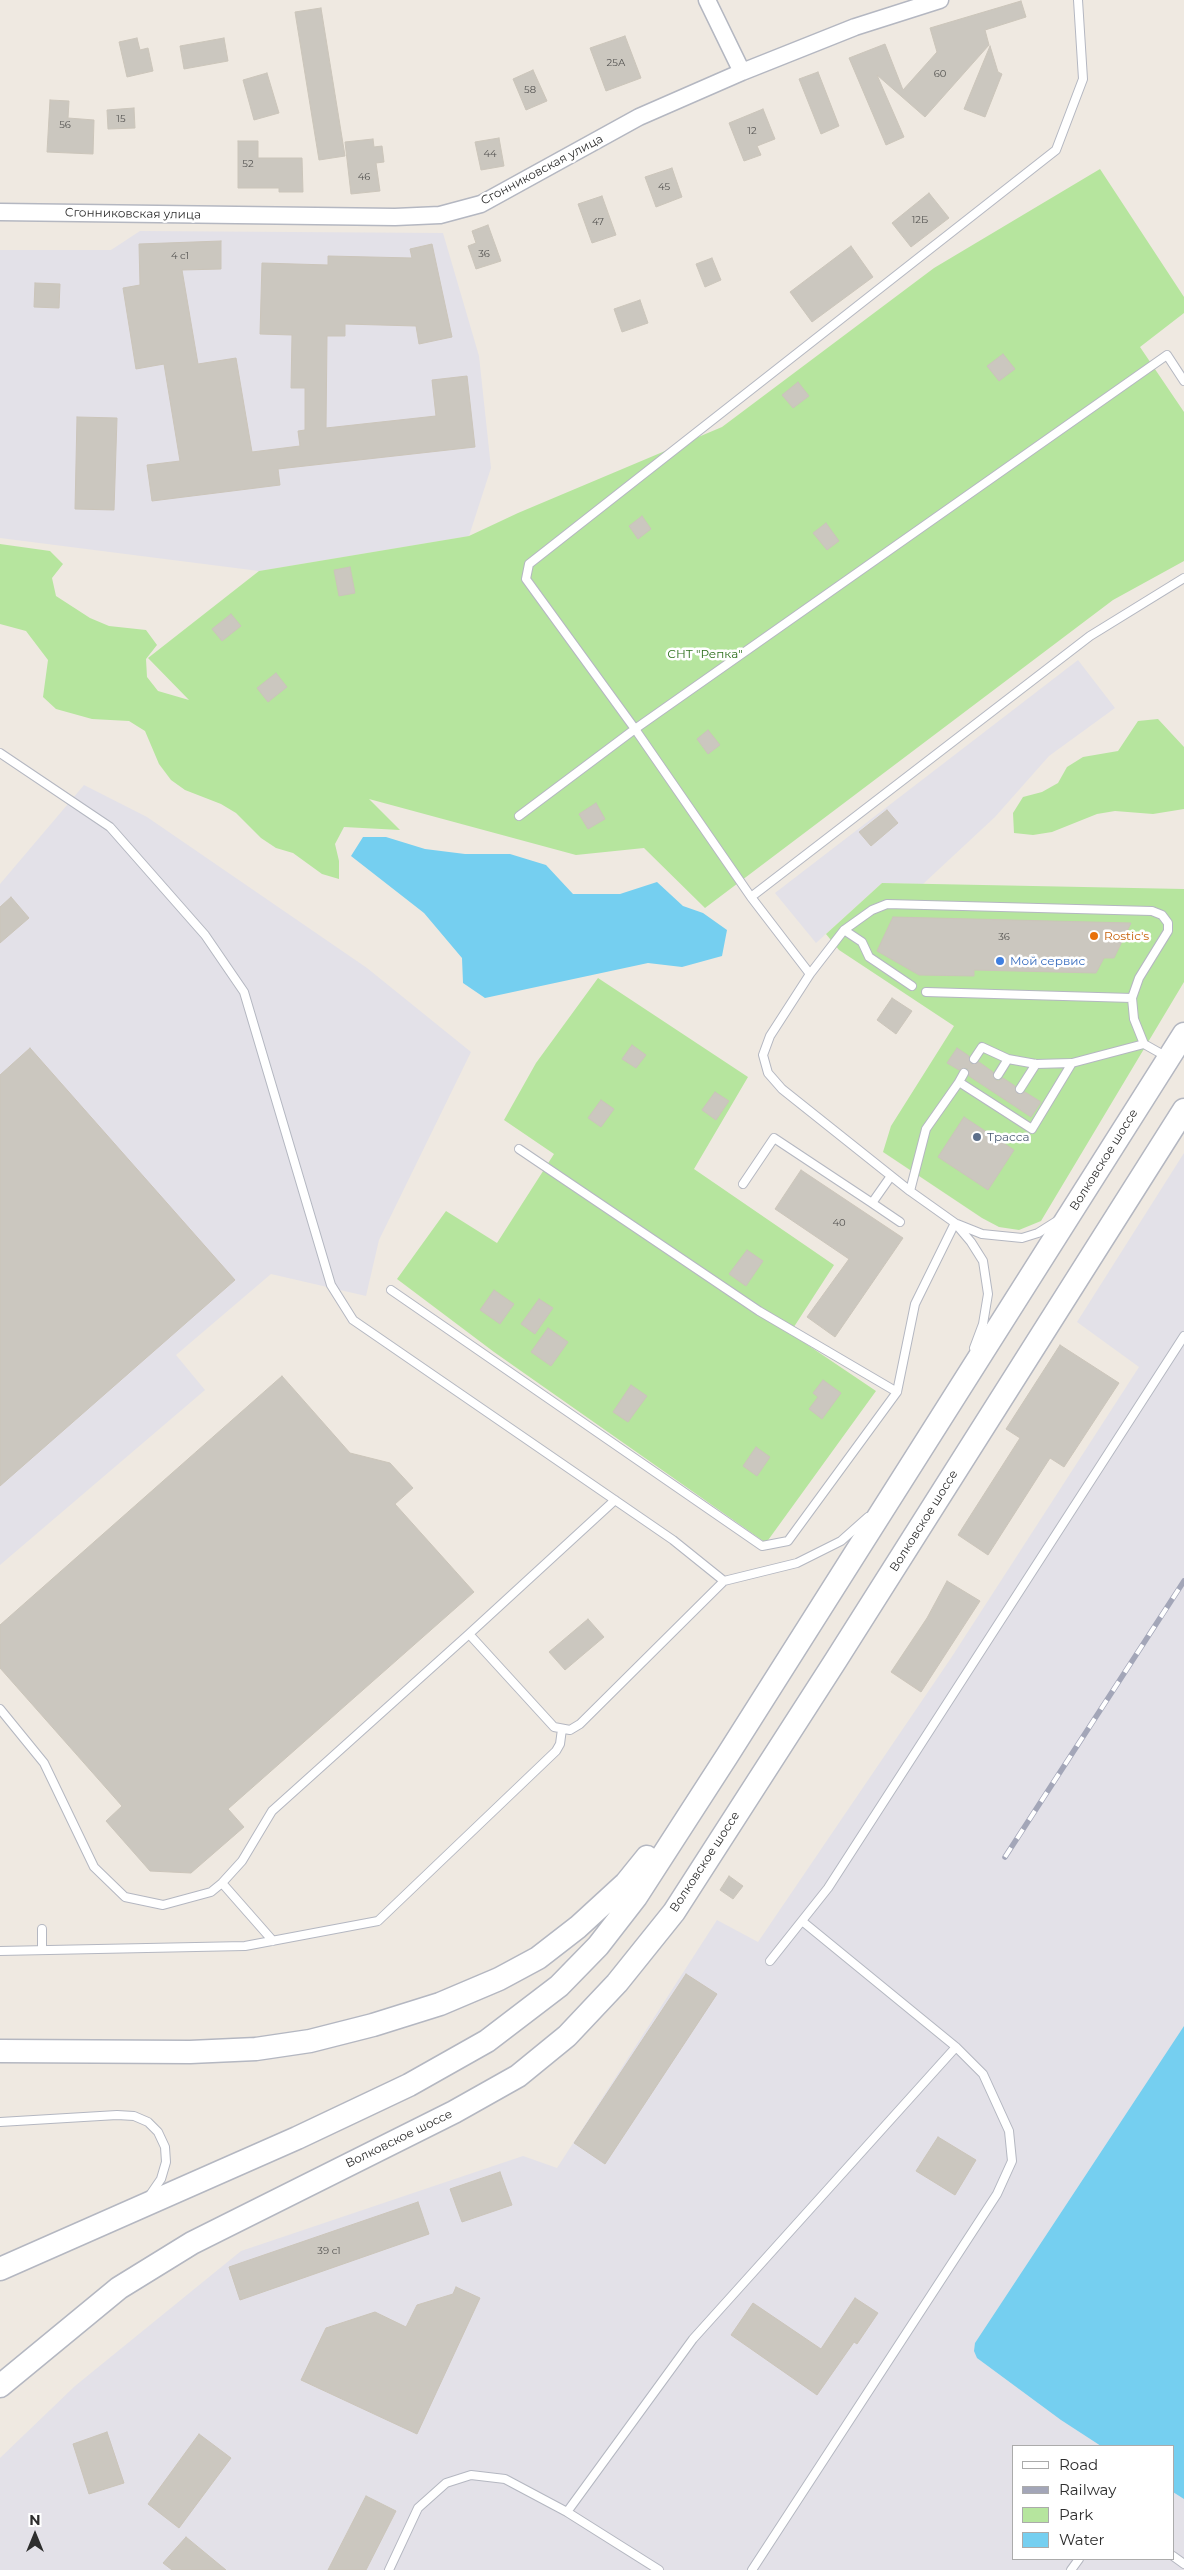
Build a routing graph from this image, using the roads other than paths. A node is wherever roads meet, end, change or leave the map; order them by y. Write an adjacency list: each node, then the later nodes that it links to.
1 (707, 0): 4 (street)
2 (940, 0): 4 (street, Сгонниковская улица)
3 (1078, 0): 8 (lane)
4 (742, 72): 5 (street, Сгонниковская улица)
5 (0, 212)
6 (1184, 381): 8 (lane)
7 (1184, 578): 11 (lane)
8 (635, 729): 10 (lane); 11 (lane)
9 (0, 753): 46 (lane)
10 (519, 816)
11 (751, 897): 13 (lane)
12 (844, 930): 13 (lane); 14 (lane); 16 (lane)
13 (810, 974): 34 (lane)
14 (912, 986)
15 (926, 992): 16 (lane)
16 (1132, 998): 18 (lane)
17 (1184, 1034): 19 (main road, Волковское шоссе)
18 (1144, 1044): 19 (lane); 22 (lane)
19 (1169, 1058): 37 (main road, Волковское шоссе)
20 (974, 1059): 21 (lane)
21 (1008, 1059): 23 (lane); 25 (lane)
22 (1072, 1063): 23 (lane); 32 (lane)
23 (1036, 1064): 28 (lane)
24 (964, 1074): 26 (lane)
25 (998, 1075)
26 (959, 1082): 29 (lane); 36 (lane)
27 (989, 1089): 29 (lane)
28 (1020, 1089)
29 (983, 1098): 32 (lane)
30 (1011, 1103): 32 (lane)
31 (1184, 1110): 64 (main road, Волковское шоссе)
32 (1005, 1112)
33 (519, 1149): 44 (lane)
34 (891, 1176): 36 (lane); 38 (lane)
35 (743, 1184): 38 (lane)
36 (910, 1191): 40 (lane)
37 (1078, 1201): 40 (lane); 43 (main road, Волковское шоссе)
38 (872, 1203): 39 (lane)
39 (900, 1222)
40 (955, 1223): 43 (lane); 44 (lane)
41 (391, 1290): 44 (lane)
42 (1184, 1336): 53 (lane)
43 (962, 1385): 45 (main road, Волковское шоссе)
44 (897, 1392)
45 (890, 1498): 47 (lane); 51 (main road, Волковское шоссе)
46 (615, 1500): 47 (lane); 48 (lane)
47 (724, 1581): 50 (lane)
48 (469, 1634): 50 (lane); 52 (lane)
49 (0, 1709): 52 (lane)
50 (562, 1729): 55 (lane)
51 (727, 1756): 60 (main road); 62 (main road, Волковское шоссе)
52 (222, 1883): 55 (lane)
53 (802, 1921): 58 (lane); 59 (lane)
54 (42, 1929): 56 (lane)
55 (273, 1941): 56 (lane)
56 (42, 1950): 57 (lane)
57 (0, 1951)
58 (770, 1961)
59 (956, 2047): 65 (lane); 68 (lane)
60 (0, 2051)
61 (0, 2122): 62 (lane)
62 (128, 2212): 63 (main road, Волковское шоссе)
63 (0, 2269)
64 (0, 2386)
65 (567, 2512): 66 (lane); 67 (lane)
66 (389, 2570)
67 (659, 2570)
68 (752, 2570)

